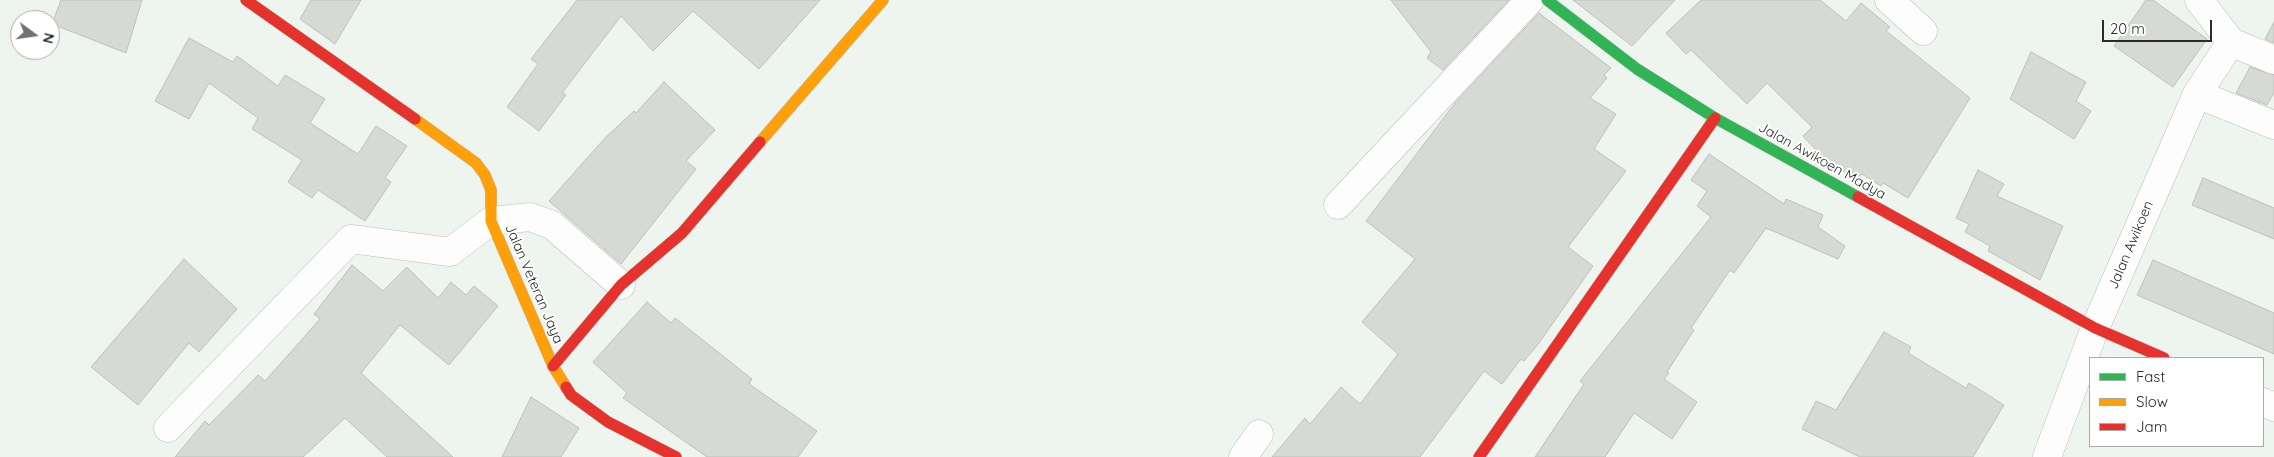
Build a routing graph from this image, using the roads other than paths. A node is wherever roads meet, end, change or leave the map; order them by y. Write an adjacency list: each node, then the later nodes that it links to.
1 (246, 0): 14 (street, Jalan Veteran Jaya)
2 (883, 0): 15 (street)
3 (1530, 0): 13 (street)
4 (1547, 0): 11 (street, Jalan Awikoen Madya)
5 (1889, 0): 7 (street)
6 (2199, 0): 8 (street)
7 (1923, 31)
8 (2231, 42): 9 (street); 10 (street, Jalan Awikoen)
9 (2274, 60)
10 (2197, 94): 12 (street); 16 (street, Jalan Awikoen)
11 (1715, 118): 16 (street, Jalan Awikoen Madya); 23 (street)
12 (2274, 125)
13 (1338, 205)
14 (491, 221): 15 (street); 18 (street, Jalan Veteran Jaya); 19 (street)
15 (621, 285): 18 (street)
16 (2095, 328): 17 (street, Jalan Awikoen Madya); 24 (street, Jalan Awikoen)
17 (2162, 357)
18 (553, 366): 21 (street, Jalan Veteran Jaya)
19 (168, 428)
20 (1259, 434): 22 (street)
21 (676, 457)
22 (1243, 457)
23 (1479, 457)
24 (2047, 457)

